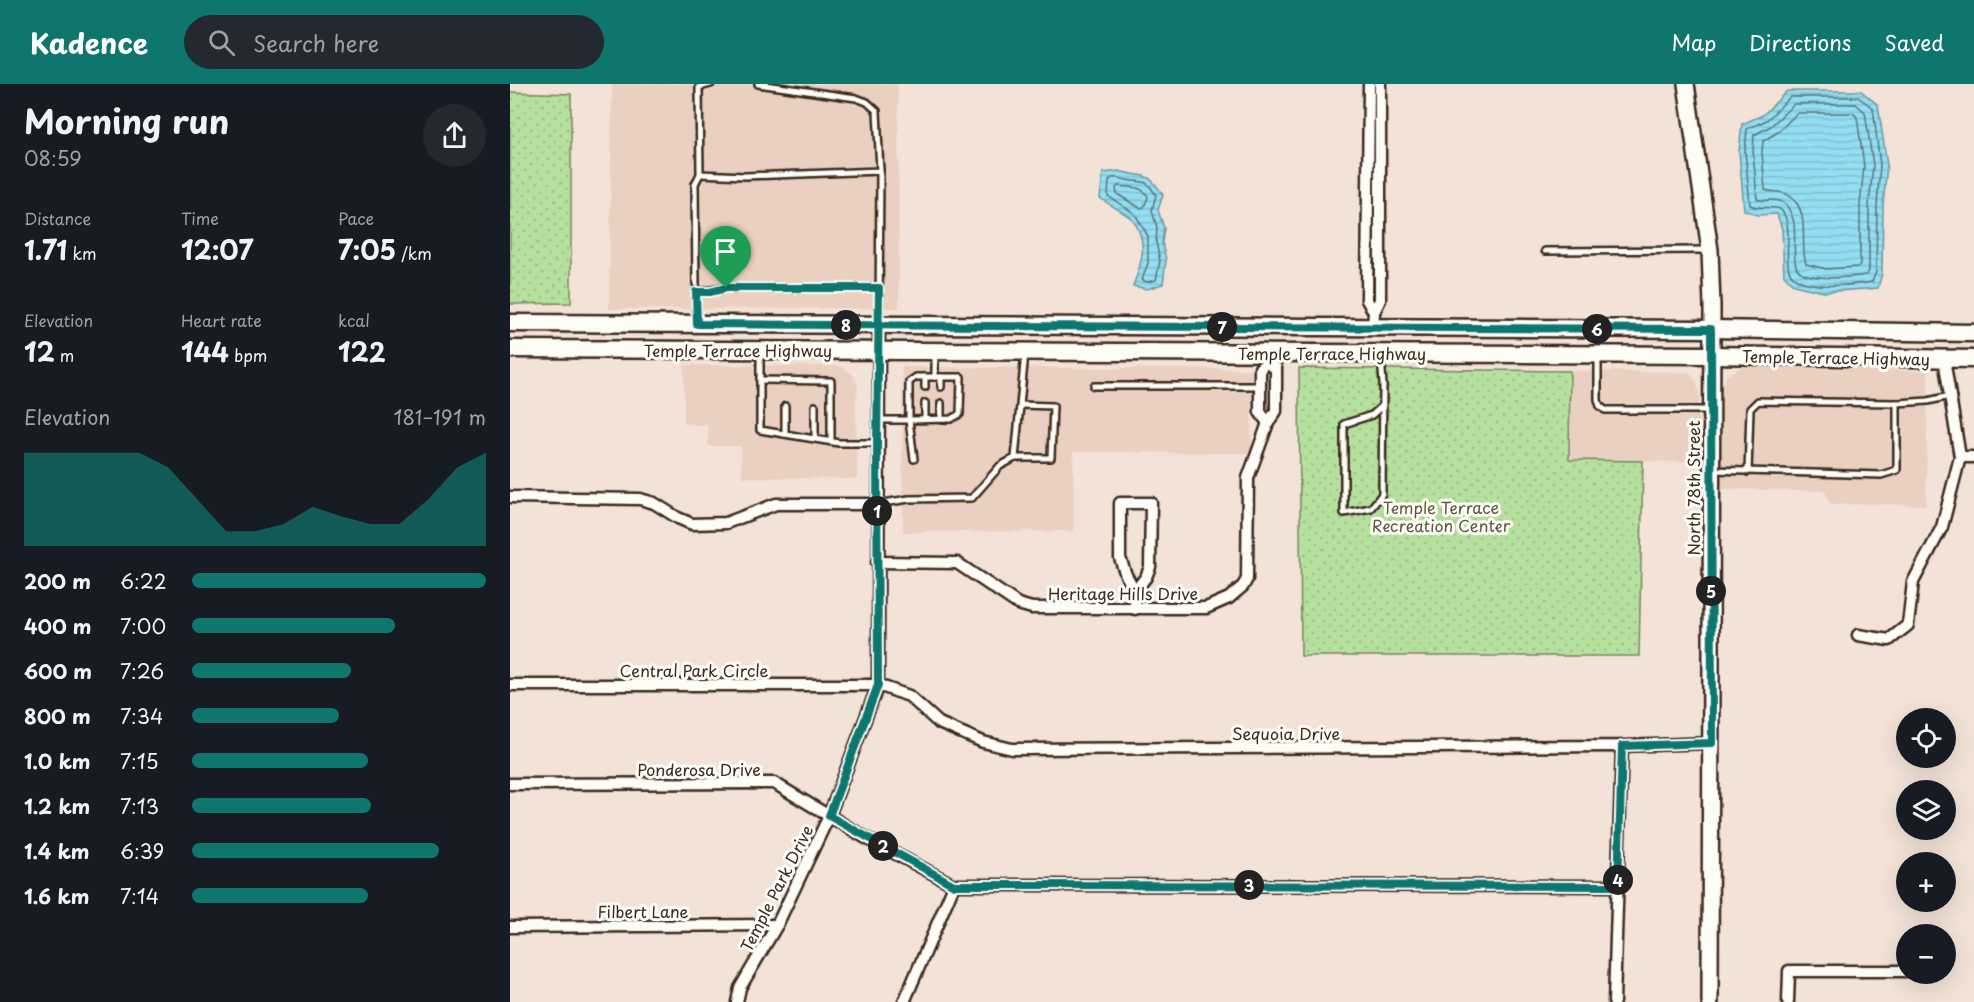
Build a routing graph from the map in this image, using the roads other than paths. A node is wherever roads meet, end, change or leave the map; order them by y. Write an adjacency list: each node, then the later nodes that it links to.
1 (711, 84): 9 (lane)
2 (758, 84): 8 (lane)
3 (1369, 84): 6 (street)
4 (1380, 84): 7 (street)
5 (1686, 84): 10 (street, North 78th Street)
6 (1367, 168): 7 (street); 14 (street)
7 (1381, 168): 14 (street)
8 (880, 171): 9 (lane); 13 (lane)
9 (699, 174): 12 (lane)
10 (1710, 250): 11 (lane); 18 (street, North 78th Street)
11 (1545, 251)
12 (696, 284)
13 (879, 288): 16 (lane); 17 (lane)
14 (1374, 320): 17 (main road, Temple Terrace Highway); 18 (main road, Temple Terrace Highway); 28 (main road)
15 (510, 323): 16 (main road, Temple Terrace Highway)
16 (697, 324): 17 (main road, Temple Terrace Highway)
17 (879, 325): 22 (street, Temple Park Drive)
18 (1711, 329): 19 (main road, Temple Terrace Highway); 27 (street, North 78th Street)
19 (1974, 333)
20 (510, 349): 21 (main road, Temple Terrace Highway)
21 (760, 350): 22 (main road, Temple Terrace Highway); 33 (lane)
22 (878, 351): 23 (main road, Temple Terrace Highway); 52 (street, Temple Park Drive)
23 (936, 351): 24 (main road, Temple Terrace Highway); 32 (lane)
24 (1025, 351): 28 (main road, Temple Terrace Highway); 46 (lane)
25 (1381, 353): 26 (main road, Temple Terrace Highway); 28 (main road, Temple Terrace Highway); 47 (lane)
26 (1598, 354): 27 (main road, Temple Terrace Highway); 50 (lane)
27 (1711, 355): 29 (main road, Temple Terrace Highway); 50 (street, North 78th Street)
28 (1266, 358): 37 (street); 55 (street, Heritage Hills Drive)
29 (1944, 359): 30 (main road, Temple Terrace Highway); 42 (street)
30 (1974, 359)
31 (925, 377): 32 (lane); 38 (lane); 53 (lane)
32 (938, 377): 39 (lane); 51 (lane)
33 (760, 380): 34 (lane); 56 (lane)
34 (785, 380): 35 (lane); 40 (lane)
35 (815, 381): 41 (lane); 58 (lane)
36 (1094, 386): 37 (lane)
37 (1260, 386): 55 (street)
38 (926, 387)
39 (941, 387)
40 (784, 388)
41 (815, 389)
42 (1950, 396): 45 (lane); 60 (street)
43 (926, 403): 54 (lane)
44 (941, 403): 51 (lane)
45 (1897, 403): 65 (lane); 65 (lane)
46 (1021, 405): 62 (lane); 62 (lane)
47 (1383, 405): 47 (lane)
48 (785, 406): 56 (lane)
49 (815, 406): 57 (lane)
50 (1710, 410): 64 (street, North 78th Street)
51 (941, 419): 54 (lane)
52 (877, 420): 53 (lane); 59 (street, Temple Park Drive)
53 (909, 420): 54 (lane); 63 (lane)
54 (925, 420)
55 (1268, 423): 70 (street, Heritage Hills Drive)
56 (785, 434): 57 (lane)
57 (815, 438): 58 (lane)
58 (831, 441): 59 (lane)
59 (877, 443): 67 (street, Temple Park Drive)
60 (1960, 457): 61 (street); 71 (street)
61 (1974, 457)
62 (1015, 458): 67 (lane)
63 (914, 459)
64 (1711, 470): 65 (lane); 74 (street, North 78th Street)
65 (1748, 472)
66 (510, 498): 67 (street)
67 (877, 504): 68 (street, Temple Park Drive)
68 (877, 562): 70 (street, Heritage Hills Drive); 73 (street, Temple Park Drive)
69 (1135, 591): 69 (street); 70 (street)
70 (1135, 609)
71 (1858, 635)
72 (510, 685): 73 (street, Central Park Circle)
73 (878, 685): 75 (street, Sequoia Drive); 77 (street, Temple Park Drive)
74 (1712, 743): 75 (street, Sequoia Drive); 86 (street, North 78th Street)
75 (1622, 746): 79 (street)
76 (510, 784): 77 (street, Ponderosa Drive)
77 (829, 816): 78 (street, Ponderosa Drive); 80 (street, Temple Park Drive)
78 (954, 885): 79 (street, Ponderosa Drive); 84 (street)
79 (1618, 886): 85 (street)
80 (777, 925): 81 (street, Filbert Lane); 83 (street, Temple Park Drive)
81 (510, 927)
82 (1896, 970): 87 (street)
83 (737, 1002)
84 (904, 1002)
85 (1614, 1002)
86 (1710, 1002)
87 (1788, 1002)

